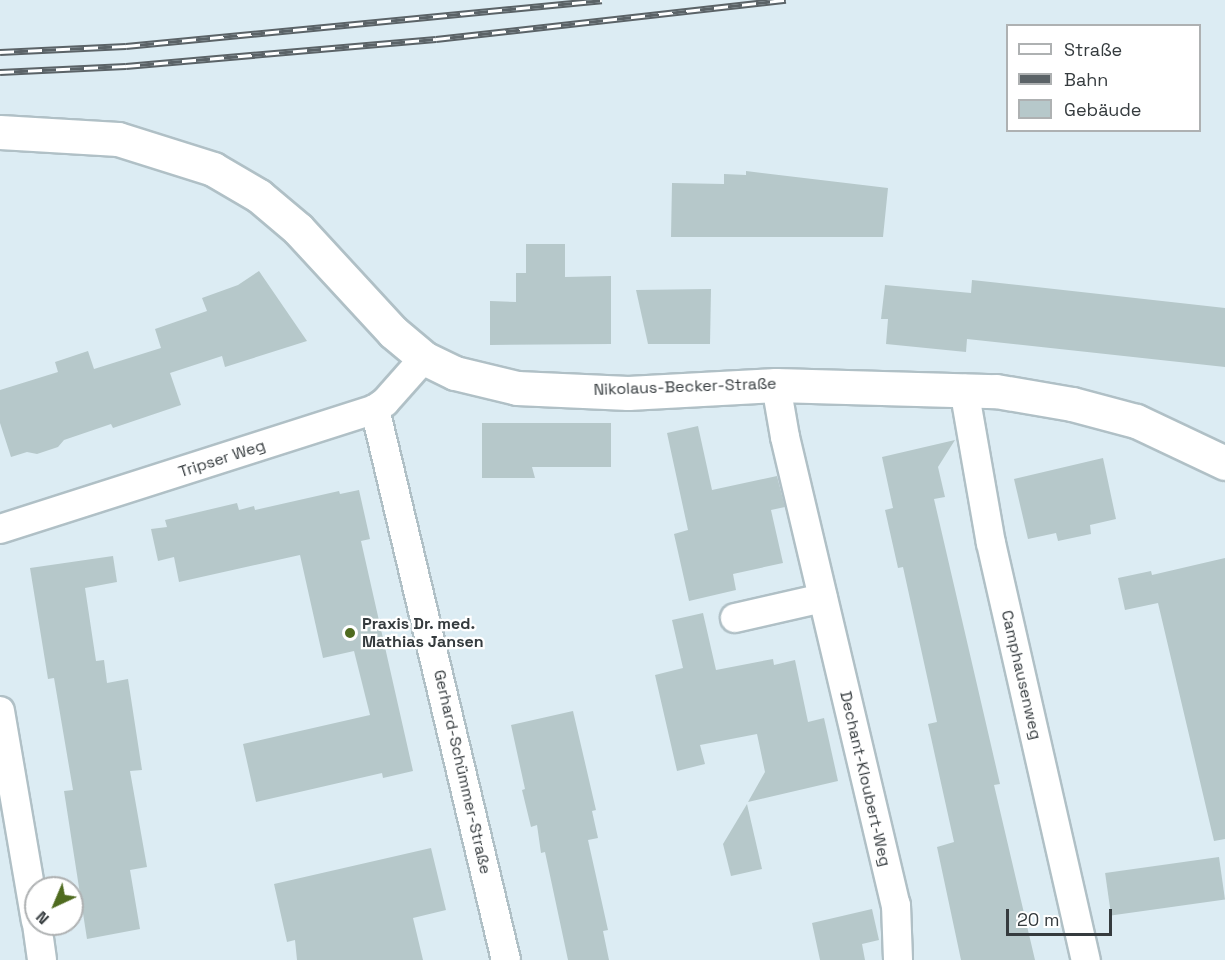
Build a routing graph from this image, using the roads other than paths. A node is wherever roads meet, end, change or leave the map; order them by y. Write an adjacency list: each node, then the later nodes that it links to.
1 (0, 132): 2 (main road, Nikolaus-Becker-Straße)
2 (424, 358): 3 (main road, Nikolaus-Becker-Straße); 5 (street, Tripser Weg)
3 (776, 385): 4 (main road, Nikolaus-Becker-Straße); 8 (street, Dechant-Kloubert-Weg)
4 (964, 389): 6 (main road, Nikolaus-Becker-Straße); 16 (street, Camphausenweg)
5 (375, 409): 7 (street, Tripser Weg); 14 (street, Gerhard-Schümmer-Straße)
6 (1225, 464)
7 (0, 530)
8 (823, 598): 9 (street); 15 (street, Dechant-Kloubert-Weg)
9 (735, 618)
10 (0, 711): 11 (street)
11 (28, 876)
12 (38, 936): 13 (street)
13 (42, 960)
14 (506, 960)
15 (898, 960)
16 (1086, 960)

